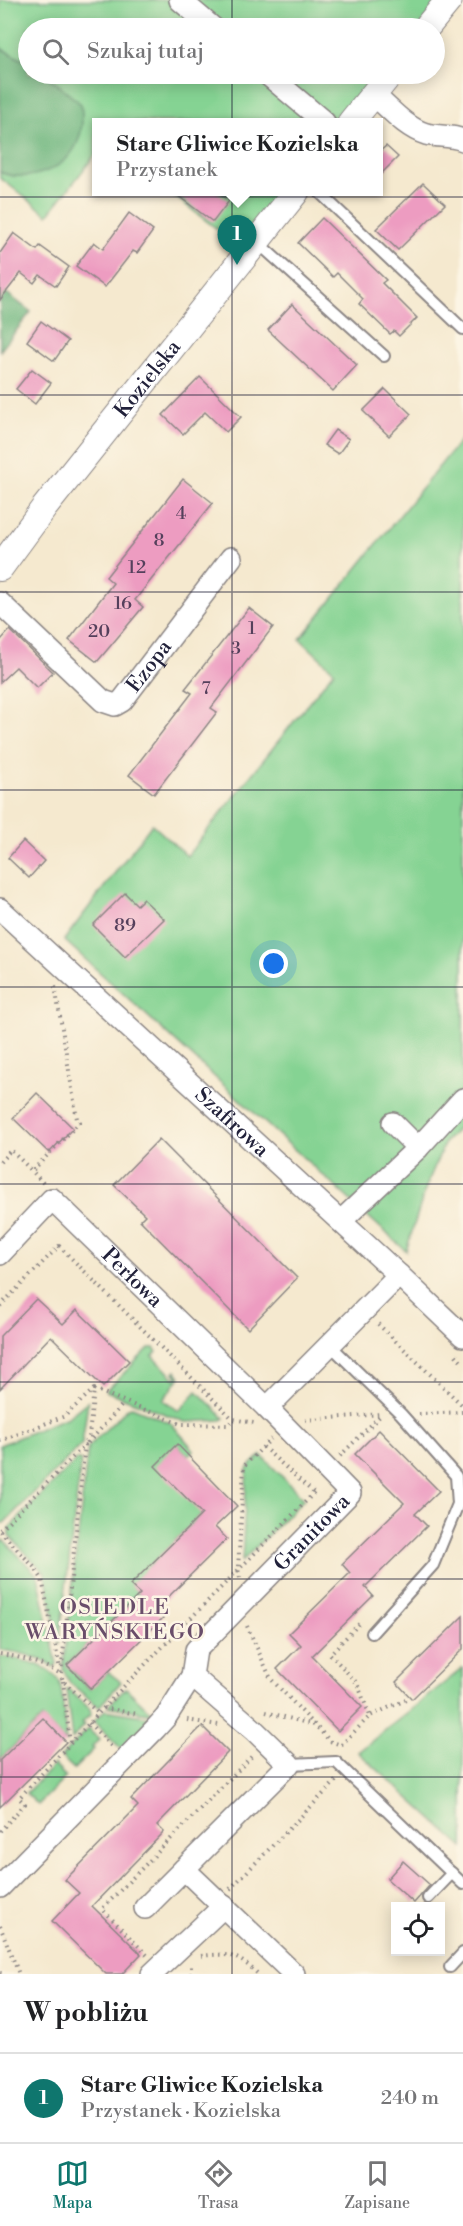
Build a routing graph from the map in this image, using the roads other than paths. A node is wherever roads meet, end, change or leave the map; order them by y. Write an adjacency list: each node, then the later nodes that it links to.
1 (180, 0): 3 (street)
2 (447, 1): 4 (street)
3 (201, 18)
4 (434, 18)
5 (279, 84): 8 (street)
6 (382, 84): 7 (street)
7 (373, 94): 9 (street); 10 (street)
8 (318, 118)
9 (355, 118)
10 (463, 140)
11 (293, 196): 13 (street, Kozielska)
12 (324, 196): 14 (lane)
13 (256, 241): 15 (lane); 17 (street, Kozielska)
14 (463, 329)
15 (384, 356)
16 (231, 558): 18 (street, Ezopa)
17 (0, 568)
18 (0, 603)
19 (0, 909): 23 (street, Szafirowa)
20 (463, 1100): 22 (street)
21 (393, 1123): 22 (street)
22 (417, 1148): 23 (street)
23 (341, 1221): 25 (street, Szafirowa)
24 (0, 1254): 28 (street, Perłowa)
25 (399, 1275): 26 (street, Szafirowa); 27 (street)
26 (463, 1336)
27 (329, 1343): 28 (street); 29 (lane)
28 (261, 1416): 30 (street, Granitowa)
29 (372, 1633)
30 (192, 1676): 31 (street); 35 (street, Granitowa)
31 (289, 1764): 32 (street); 33 (lane)
32 (184, 1869): 37 (street); 38 (street)
33 (452, 1873): 34 (lane); 36 (lane)
34 (463, 1884)
35 (0, 1887)
36 (428, 1898)
37 (226, 1899): 41 (street); 42 (street)
38 (145, 1908)
39 (463, 1953): 40 (lane)
40 (450, 1967)
41 (153, 1968)
42 (294, 1974)

